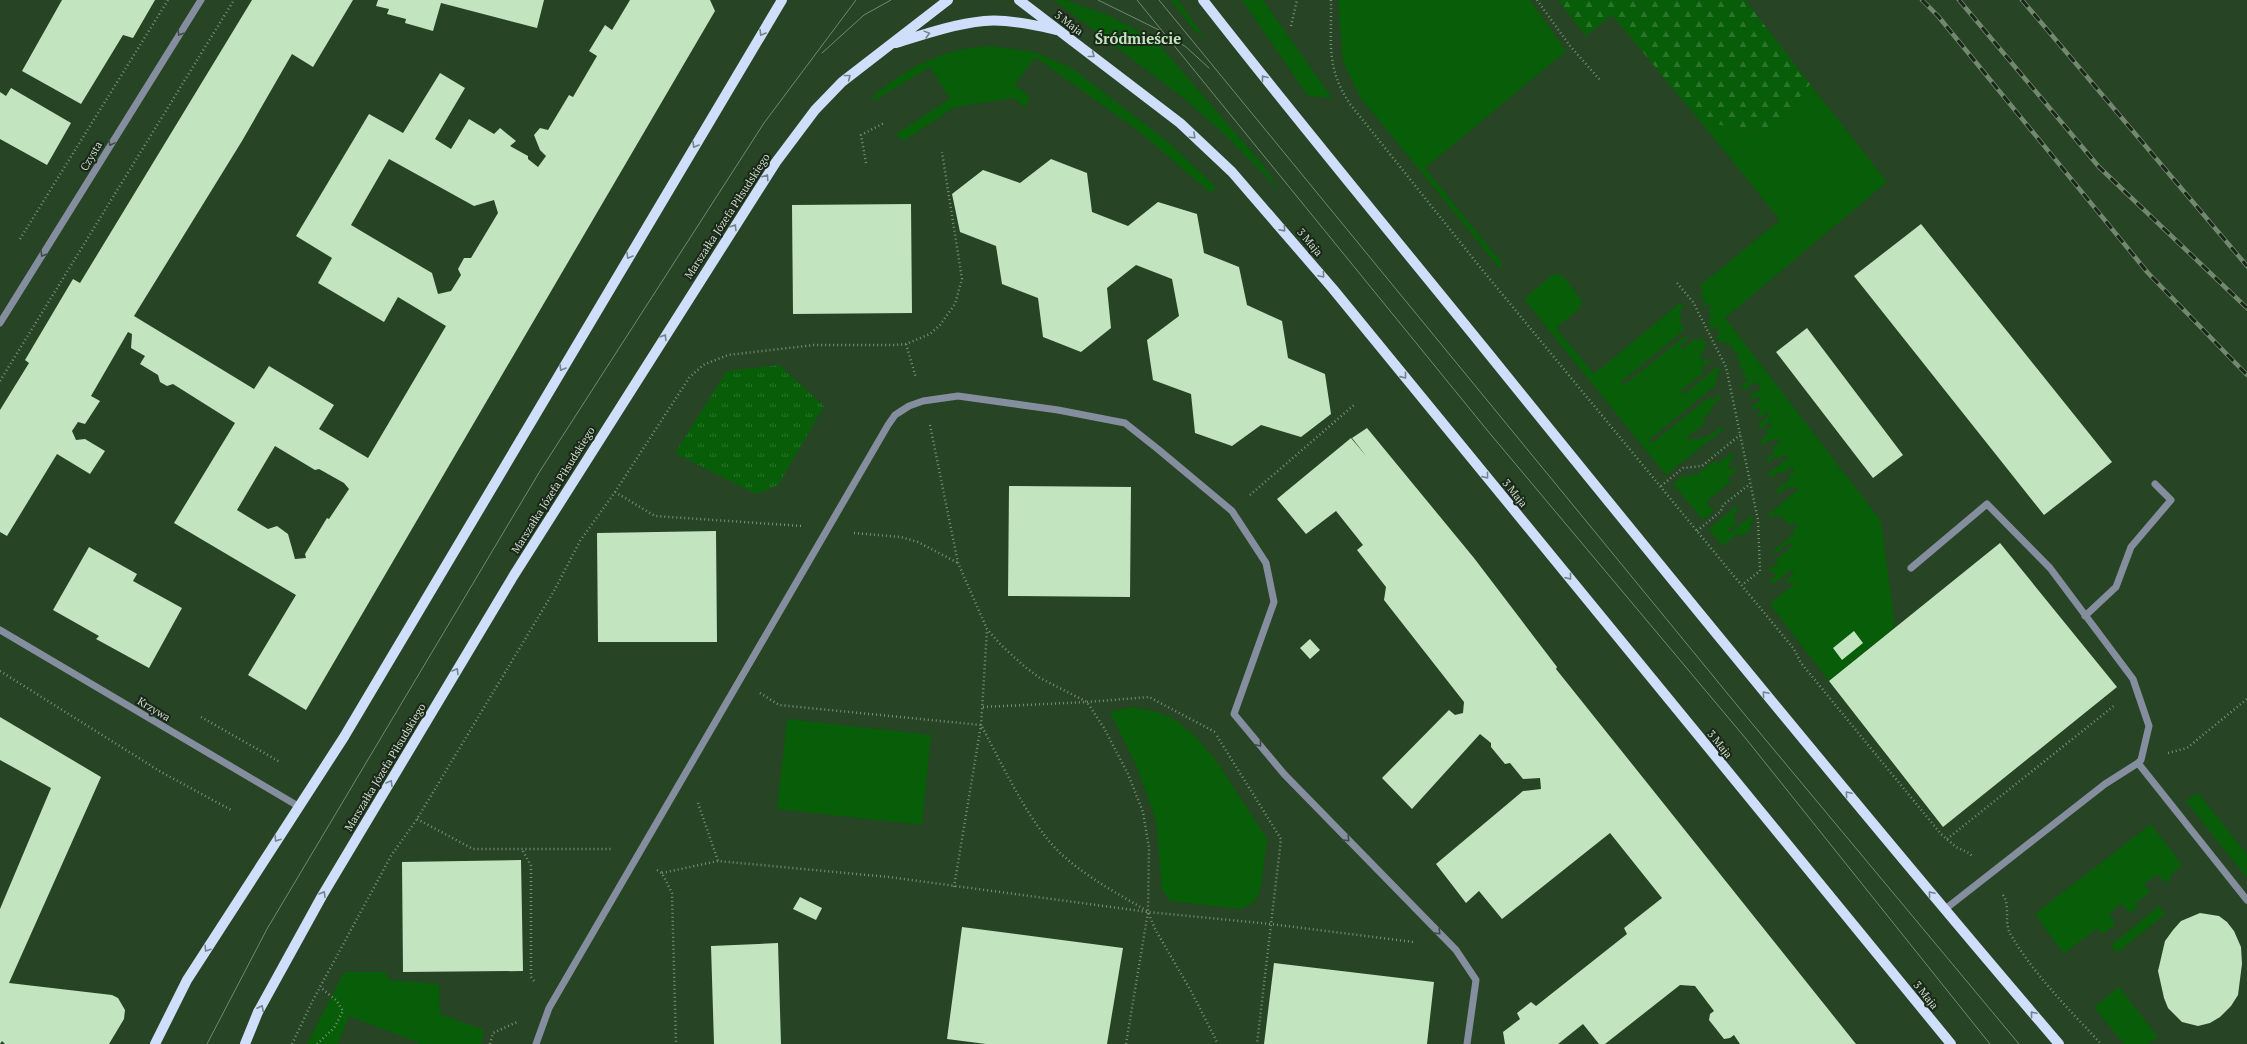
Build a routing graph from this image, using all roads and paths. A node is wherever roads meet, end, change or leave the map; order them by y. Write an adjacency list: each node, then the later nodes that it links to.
1 (168, 0): 18 (path)
2 (200, 0): 20 (street, Czysta, one-way to 20)
3 (234, 0): 23 (path)
4 (782, 0): 50 (main road, one-way to 50)
5 (948, 0): 13 (main road, Marszałka Józefa Piłsudskiego)
6 (1019, 0): 12 (main road, 3 Maja)
7 (1203, 0): 63 (main road, one-way to 7)
8 (1297, 0): 11 (path)
9 (1331, 0): 29 (path)
10 (1537, 0): 14 (path)
11 (1291, 26)
12 (1061, 31): 13 (main road, one-way to 12); 79 (main road, 3 Maja, one-way to 79)
13 (889, 45): 70 (main road, Marszałka Józefa Piłsudskiego, one-way to 13)
14 (1600, 80)
15 (884, 123): 17 (path)
16 (942, 152): 21 (path)
17 (866, 163)
18 (17, 245)
19 (1677, 283): 26 (path)
20 (0, 323)
21 (906, 344): 22 (path); 30 (path)
22 (913, 367)
23 (0, 381)
24 (1354, 405): 31 (path)
25 (931, 431): 34 (path)
26 (1740, 435): 27 (path); 29 (path)
27 (1750, 484): 33 (path); 36 (path)
28 (2155, 484): 37 (street)
29 (1661, 486): 33 (path)
30 (616, 492): 32 (path); 52 (path)
31 (1232, 512): 32 (street); 66 (street, one-way to 66)
32 (829, 527): 34 (path); 41 (street)
33 (1697, 531): 36 (path)
34 (958, 563): 38 (path)
35 (1911, 568): 37 (street)
36 (1742, 585): 53 (path)
37 (2085, 616): 42 (street)
38 (987, 629): 44 (path); 45 (path)
39 (0, 630): 50 (street, Krzywa)
40 (0, 671): 51 (path)
41 (740, 680): 46 (path); 49 (street)
42 (2136, 689): 48 (street); 53 (path)
43 (2247, 699): 47 (path)
44 (1087, 702): 45 (path); 64 (path); 65 (path)
45 (983, 707): 46 (path)
46 (981, 725): 60 (path); 64 (path)
47 (2187, 748)
48 (2138, 764): 62 (street); 63 (street)
49 (687, 771): 54 (street); 58 (path)
50 (298, 806): 69 (main road, one-way to 69)
51 (233, 811)
52 (417, 819): 55 (path); 67 (path)
53 (1947, 839): 56 (path)
54 (642, 848): 55 (path); 57 (street)
55 (523, 850): 68 (path)
56 (1974, 858)
57 (636, 859): 59 (path); 68 (street)
58 (718, 861): 59 (path); 60 (path)
59 (662, 873): 74 (path)
60 (954, 887): 64 (path)
61 (2002, 894): 81 (path)
62 (2247, 900)
63 (1944, 910): 80 (main road, one-way to 63)
64 (1148, 912): 65 (path); 75 (path); 76 (path)
65 (1271, 924): 66 (path); 77 (path)
66 (1453, 947): 78 (street)
67 (320, 987): 71 (path); 72 (path)
68 (549, 1008): 73 (street)
69 (155, 1044)
70 (245, 1044)
71 (292, 1044)
72 (317, 1044)
73 (536, 1044)
74 (676, 1044)
75 (1126, 1044)
76 (1218, 1044)
77 (1257, 1044)
78 (1467, 1044)
79 (1950, 1044)
80 (2058, 1044)
81 (2100, 1044)

